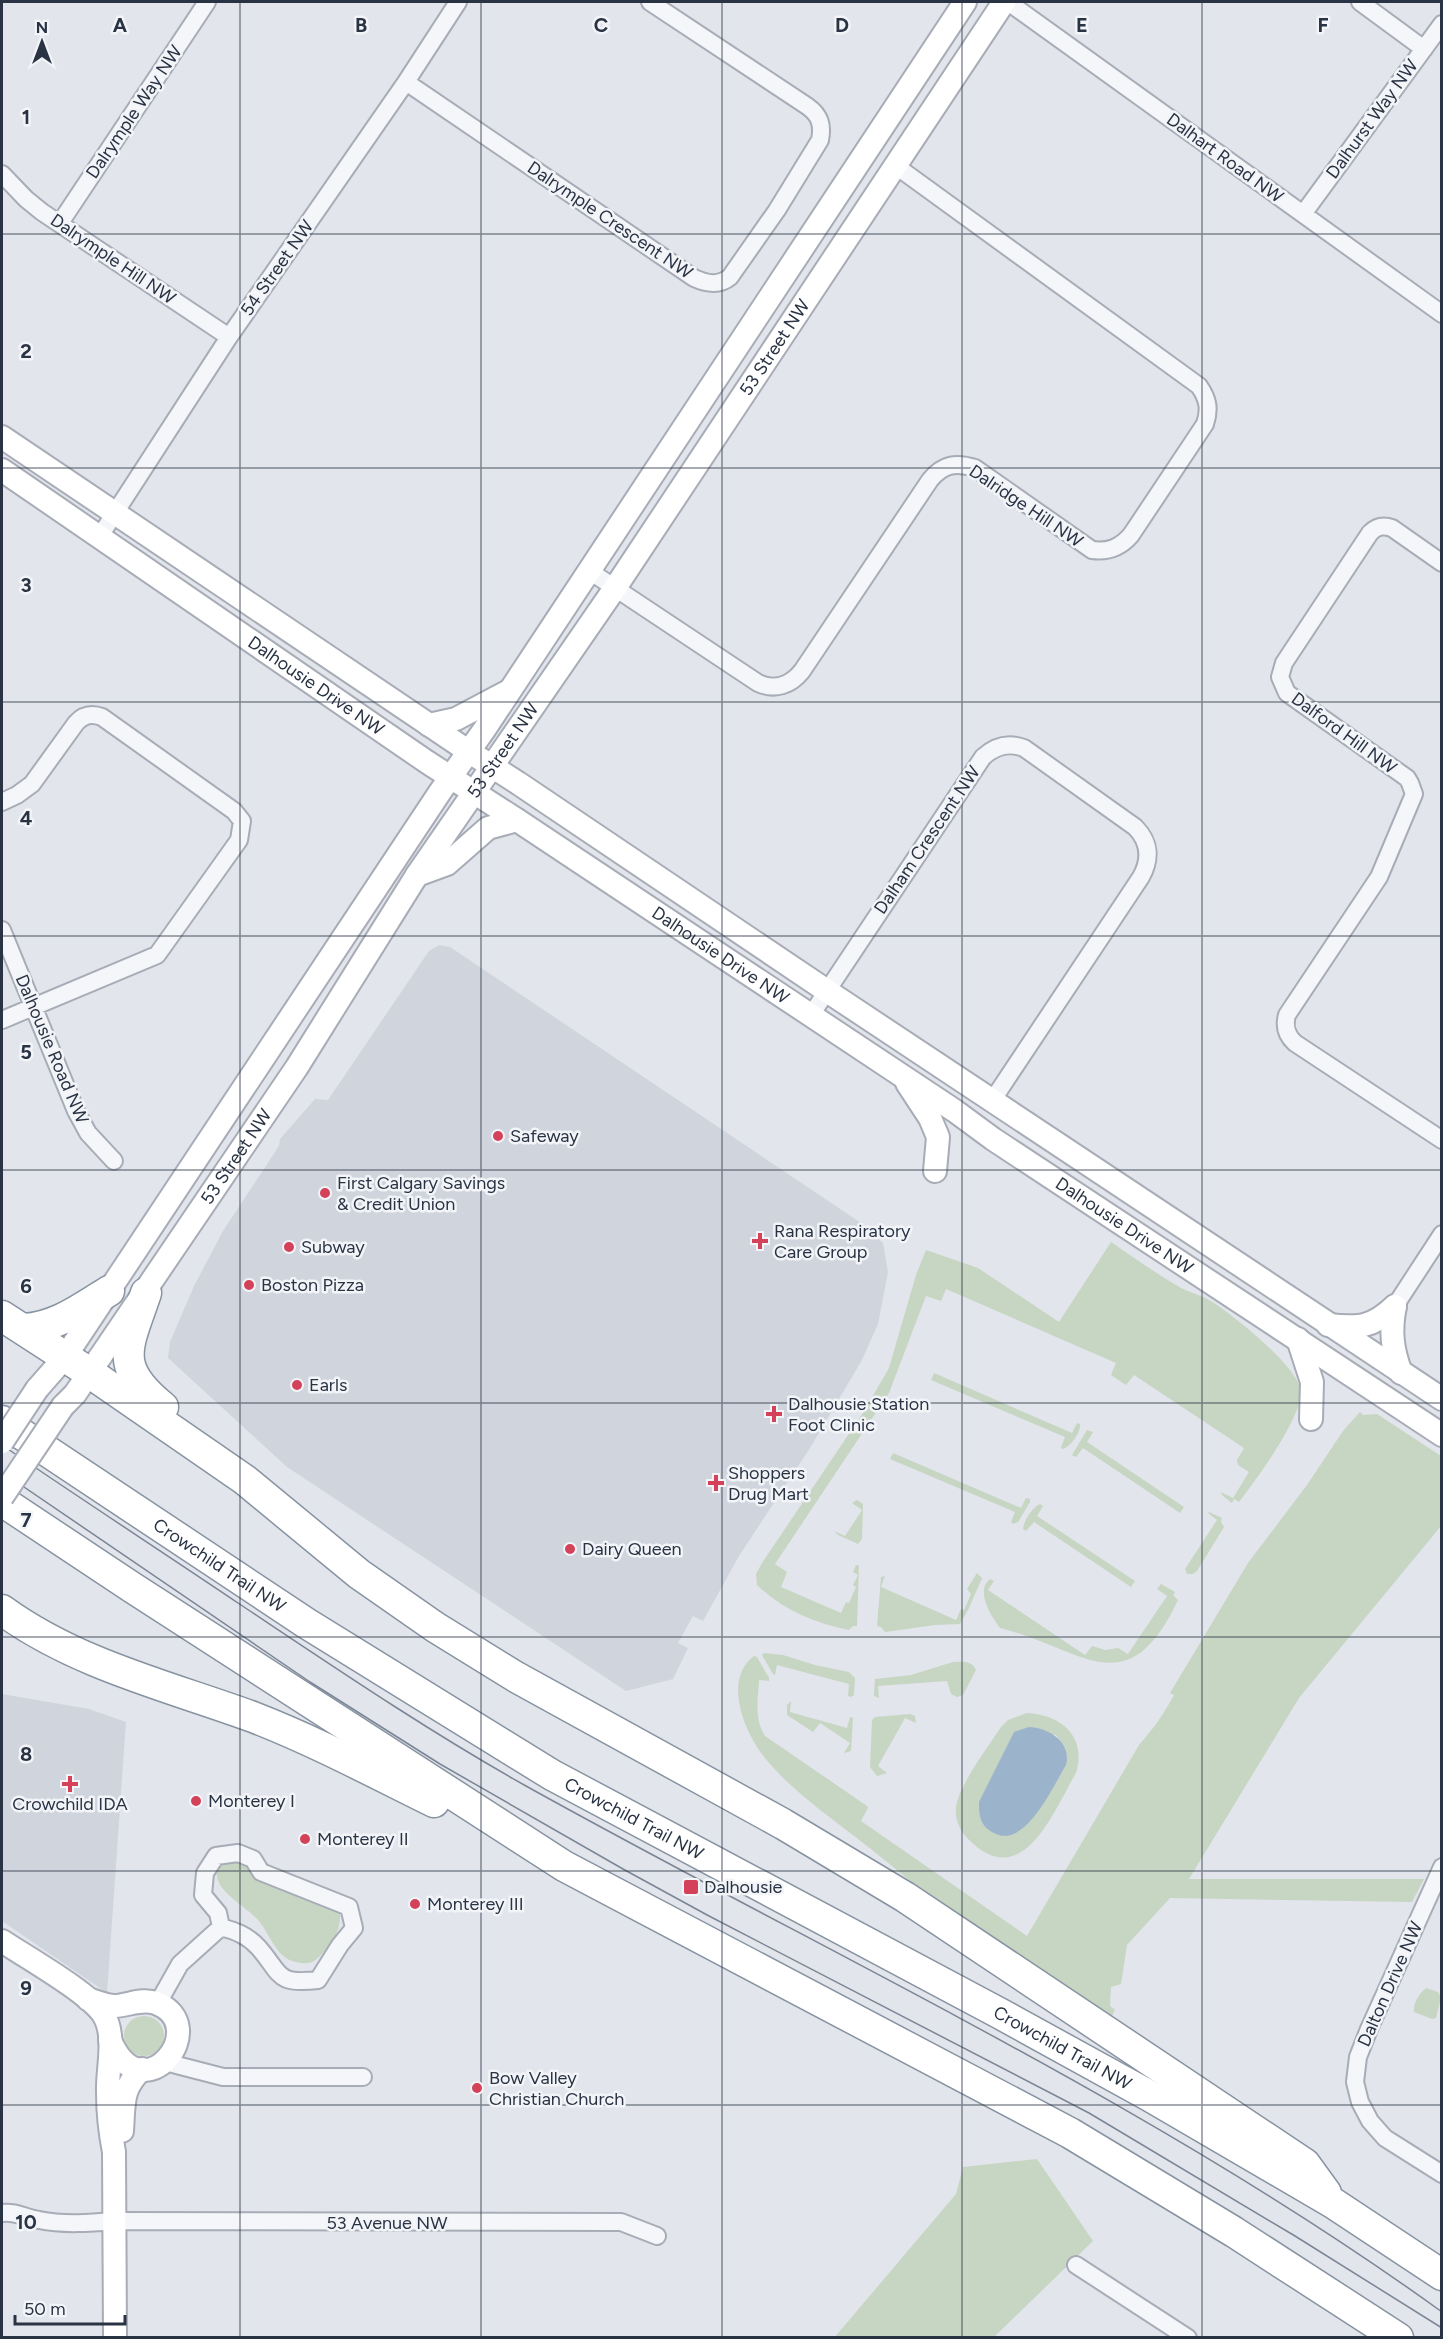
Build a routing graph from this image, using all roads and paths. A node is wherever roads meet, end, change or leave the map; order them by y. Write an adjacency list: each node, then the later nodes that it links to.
1 (207, 2): 13 (street, Dalrymple Way NW)
2 (458, 2): 9 (street, 54 Street NW)
3 (650, 2): 9 (street, Dalrymple Crescent NW)
4 (965, 2): 21 (street, 53 Street NW)
5 (1006, 2): 10 (street, 53 Street NW); 12 (street, Dalhart Road NW)
6 (1360, 2): 8 (street)
7 (1442, 24): 8 (street, Dalhurst Way NW)
8 (1424, 49): 12 (street, Dalhurst Way NW)
9 (406, 82): 15 (street, 54 Street NW)
10 (896, 166): 22 (street, 53 Street NW); 22 (street, Dalridge Hill NW)
11 (2, 174): 13 (street, Dalrymple Hill NW)
12 (1303, 214): 14 (street, Dalhart Road NW)
13 (60, 223): 15 (street, Dalrymple Hill NW)
14 (1442, 314)
15 (229, 337): 18 (street, 54 Street NW)
16 (2, 437): 18 (street, Dalhousie Drive NW)
17 (2, 470): 19 (street, Dalhousie Drive NW)
18 (115, 513): 19 (street, 54 Street NW); 24 (street, Dalhousie Drive NW)
19 (100, 536): 27 (street, Dalhousie Drive NW)
20 (1442, 563): 39 (street, Dalford Hill NW)
21 (588, 570): 22 (street, Dalridge Hill NW); 23 (street, 53 Street NW)
22 (615, 588): 26 (street, 53 Street NW)
23 (508, 691): 24 (street); 25 (street, 53 Street NW)
24 (429, 725): 25 (street, Dalhousie Drive NW)
25 (468, 752): 26 (street, Dalhousie Drive NW); 27 (street, 53 Street NW)
26 (492, 766): 28 (street, 53 Street NW); 33 (street, Dalhousie Drive NW)
27 (450, 777): 28 (street, Dalhousie Drive NW); 43 (street, 53 Street NW)
28 (473, 792): 30 (street, Dalhousie Drive NW); 31 (street, 53 Street NW)
29 (2, 802): 34 (street)
30 (517, 820): 31 (street); 35 (street, Dalhousie Drive NW)
31 (417, 875): 44 (street, 53 Street NW)
32 (2, 930): 34 (street, Dalhousie Road NW)
33 (826, 991): 35 (street, Dalham Crescent NW); 38 (street, Dalhousie Drive NW); 38 (street, Dalham Crescent NW)
34 (33, 1007): 36 (street); 40 (street, Dalhousie Road NW)
35 (811, 1015): 37 (street, Dalhousie Drive NW)
36 (2, 1020)
37 (901, 1074): 41 (street); 48 (street, Dalhousie Drive NW)
38 (992, 1101): 47 (street, Dalhousie Drive NW)
39 (1442, 1140)
40 (114, 1161)
41 (935, 1171)
42 (1442, 1234): 45 (street)
43 (109, 1291): 46 (highway); 49 (street, 53 Street NW)
44 (146, 1293): 50 (street, 53 Street NW); 57 (highway)
45 (1395, 1306): 47 (street); 51 (street)
46 (13, 1322): 49 (highway)
47 (1328, 1325): 51 (street, Dalhousie Drive NW)
48 (1298, 1340): 53 (street); 55 (street, Dalhousie Drive NW)
49 (65, 1357): 50 (highway); 56 (street, 53 Street NW, bridge)
50 (90, 1373): 57 (highway); 58 (street, 53 Street NW, bridge)
51 (1401, 1373): 52 (street, Dalhousie Drive NW)
52 (1442, 1399)
53 (1311, 1419)
54 (2, 1421): 74 (highway, Crowchild Trail NW)
55 (1442, 1435)
56 (2, 1442)
57 (245, 1480): 74 (highway)
58 (2, 1499): 60 (highway)
59 (3, 1612): 60 (highway)
60 (564, 1866): 82 (highway)
61 (1442, 1866): 73 (street, Dalton Drive NW)
62 (221, 1927): 62 (street); 65 (street)
63 (2, 1941): 64 (street)
64 (87, 1999): 65 (street); 66 (street)
65 (158, 2004): 67 (street)
66 (110, 2040): 70 (street); 72 (street)
67 (177, 2042): 68 (street); 69 (street)
68 (165, 2062): 69 (street); 70 (street)
69 (191, 2068): 71 (street)
70 (142, 2069): 72 (street)
71 (363, 2077)
72 (114, 2152): 76 (street)
73 (1442, 2174)
74 (1333, 2203): 79 (highway, Crowchild Trail NW)
75 (2, 2213): 76 (street, 53 Avenue NW)
76 (115, 2221): 77 (street, 53 Avenue NW); 80 (street)
77 (657, 2236)
78 (1076, 2265): 81 (street)
79 (1442, 2276)
80 (115, 2337)
81 (1188, 2337)
82 (1398, 2337)

